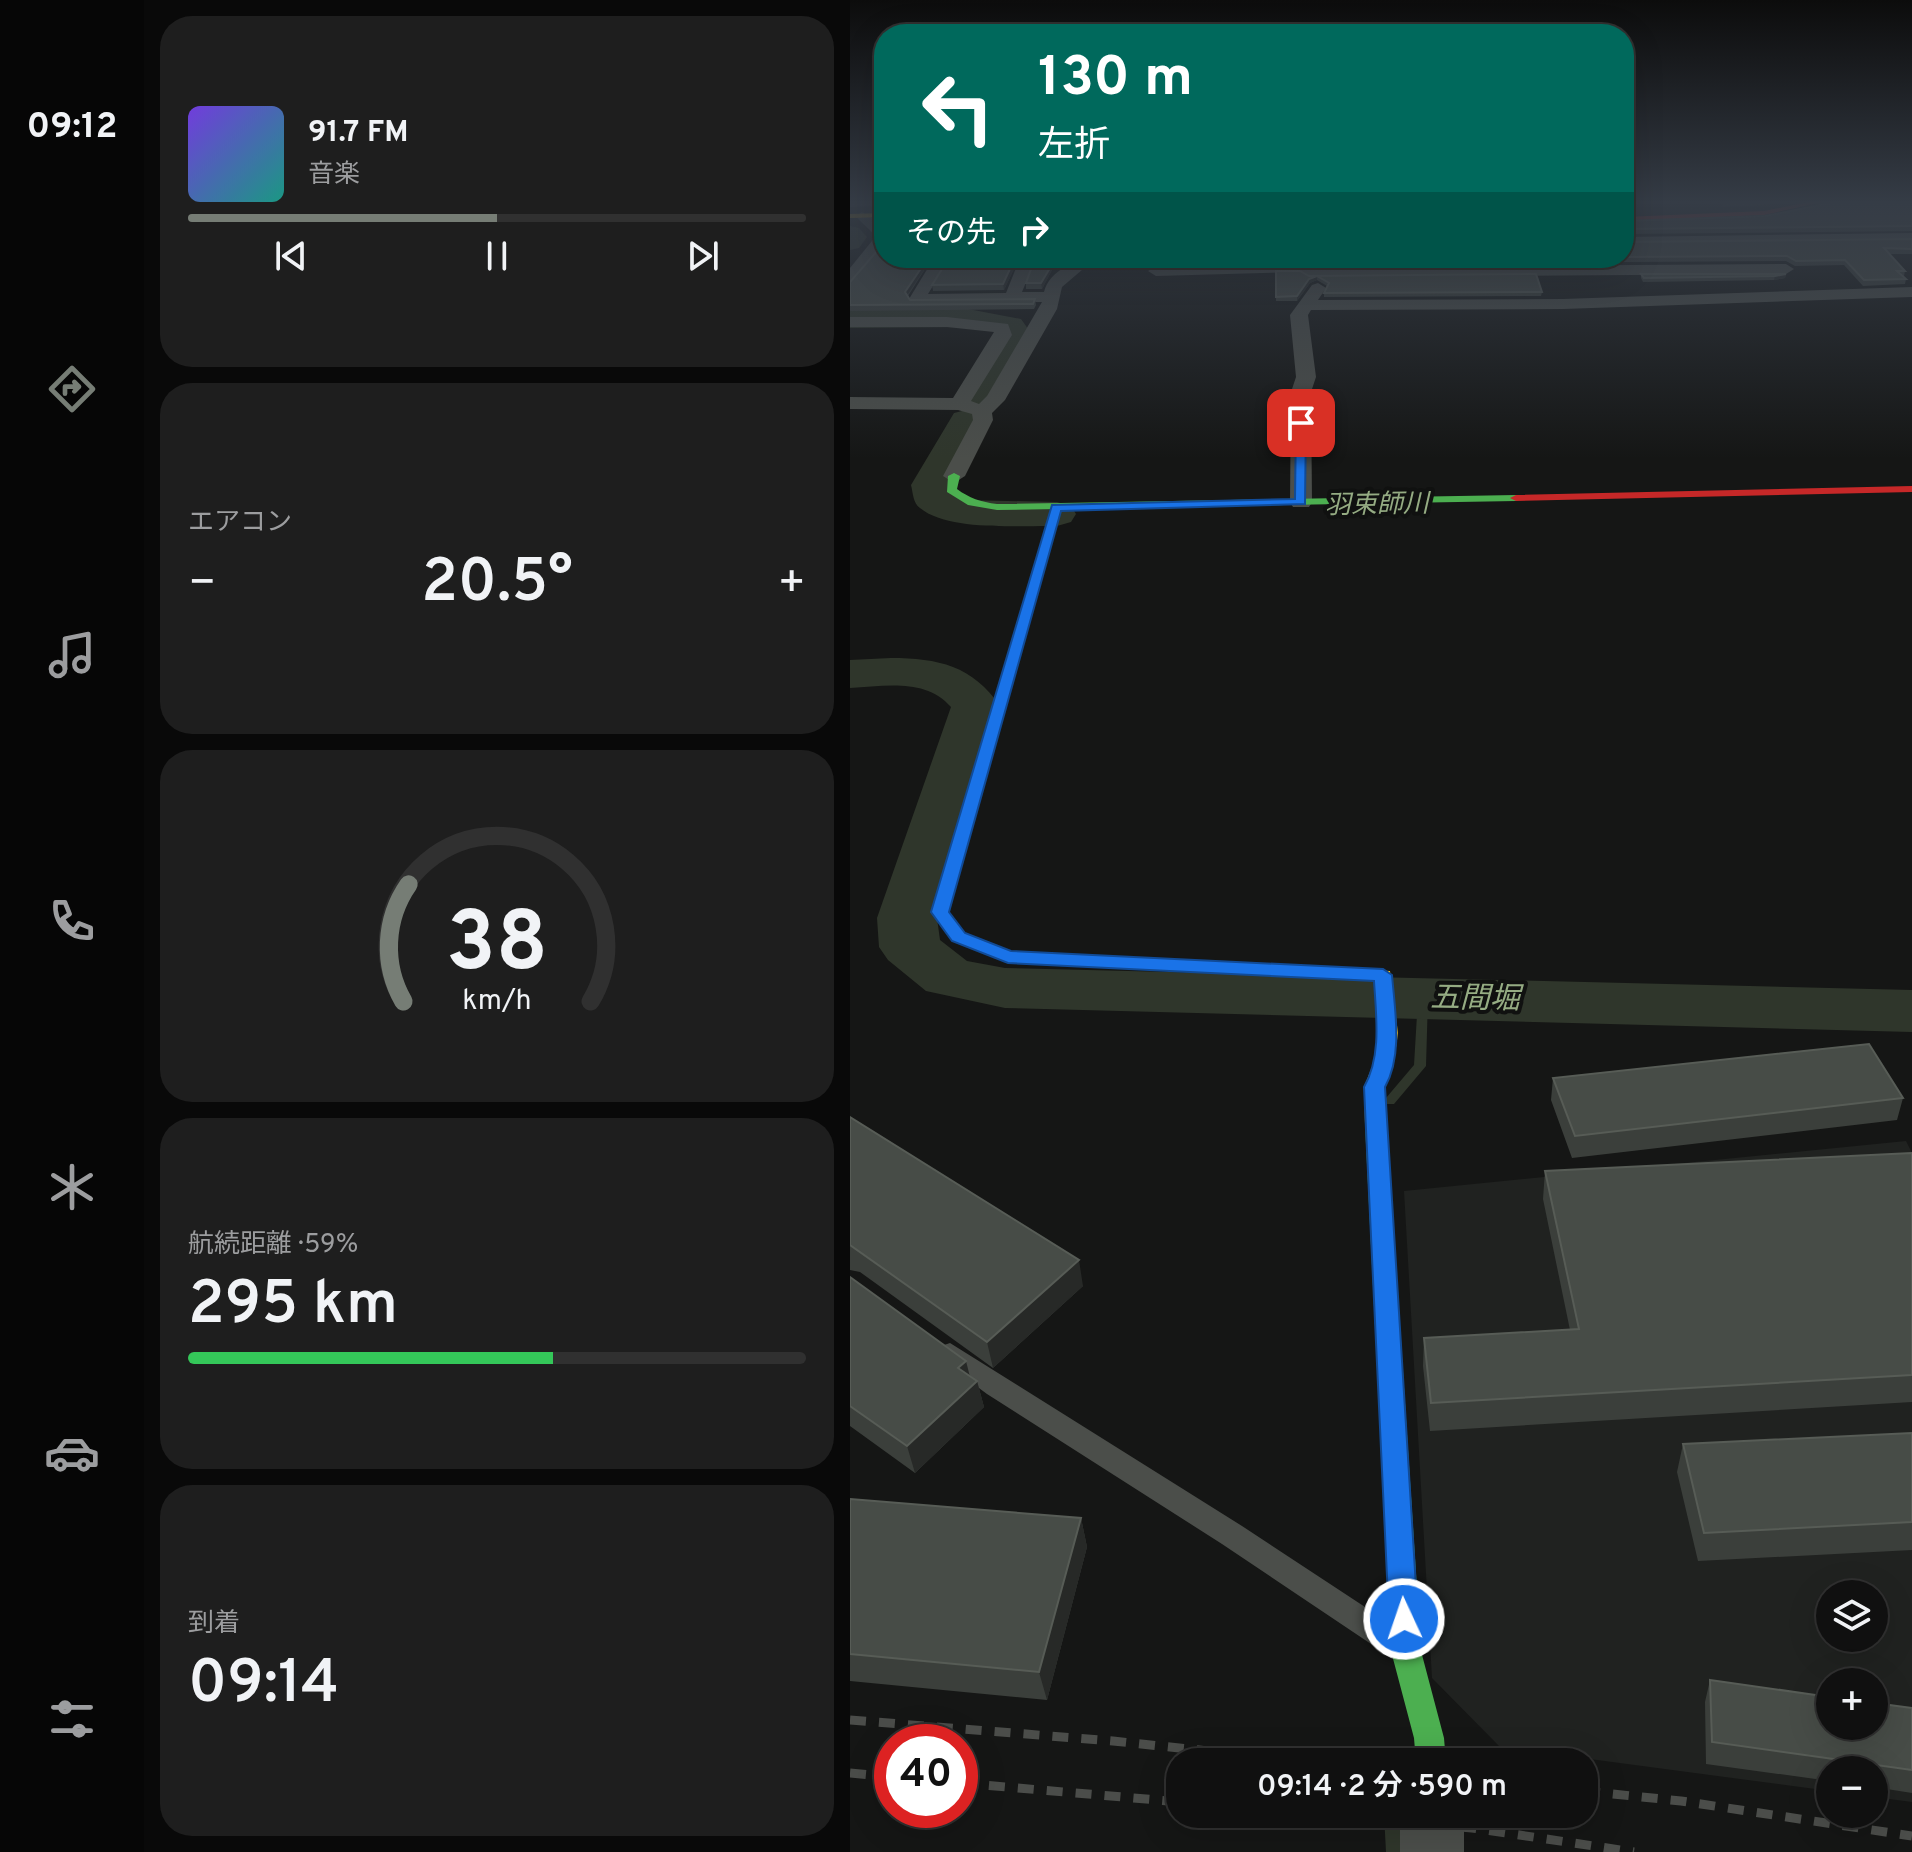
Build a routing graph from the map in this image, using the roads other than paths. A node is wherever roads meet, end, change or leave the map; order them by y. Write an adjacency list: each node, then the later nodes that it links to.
1 (920, 286): 7 (street)
2 (1016, 286): 7 (street)
3 (1054, 286): 8 (street)
4 (1310, 286): 10 (street)
5 (1551, 286): 9 (street)
6 (1912, 292): 9 (street)
7 (1012, 297): 8 (street)
8 (1050, 297): 14 (street)
9 (1555, 302): 10 (street)
10 (1304, 305): 17 (street)
11 (850, 322): 13 (street)
12 (850, 403): 13 (street)
13 (959, 404): 14 (street)
14 (982, 411): 15 (street)
15 (954, 476): 18 (street)
16 (1912, 489): 17 (street)
17 (1301, 493): 18 (street)
18 (1056, 507): 20 (street)
19 (923, 1334): 20 (lane)
20 (1409, 1662): 21 (street)
21 (1430, 1748)
22 (1432, 1828): 23 (street)
23 (1432, 1852)

